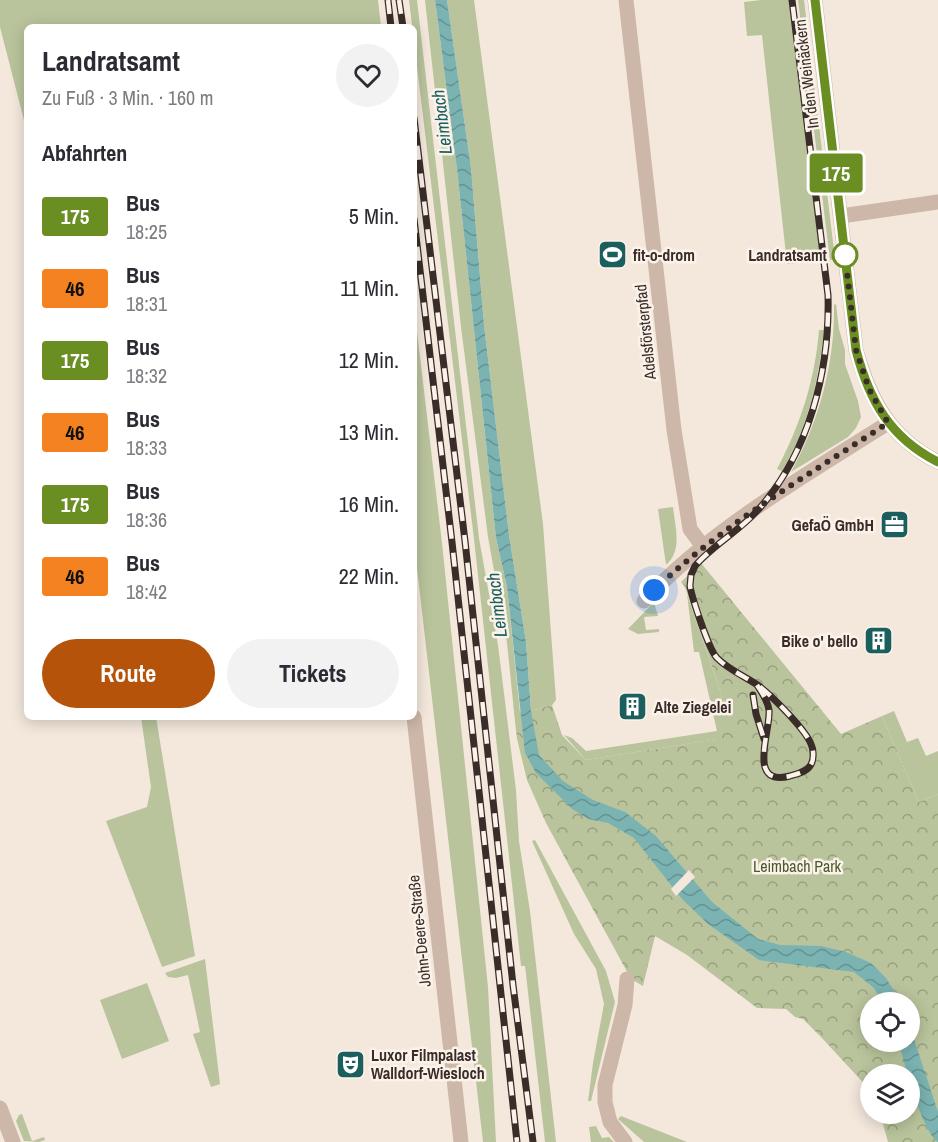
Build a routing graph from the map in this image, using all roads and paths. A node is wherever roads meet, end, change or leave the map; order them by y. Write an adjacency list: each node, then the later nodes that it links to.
1 (626, 0): 7 (street, Adelsförsterpfad)
2 (815, 0): 4 (street, In den Weinäckern)
3 (938, 202): 4 (street)
4 (841, 216): 5 (street, In den Weinäckern)
5 (888, 423): 6 (street, In den Weinäckern); 7 (street)
6 (938, 462)
7 (704, 548): 8 (street)
8 (644, 601)
9 (414, 720): 13 (street, John-Deere-Straße)
10 (627, 979): 14 (street)
11 (0, 1108): 12 (street)
12 (13, 1142)
13 (461, 1142)
14 (625, 1142)

